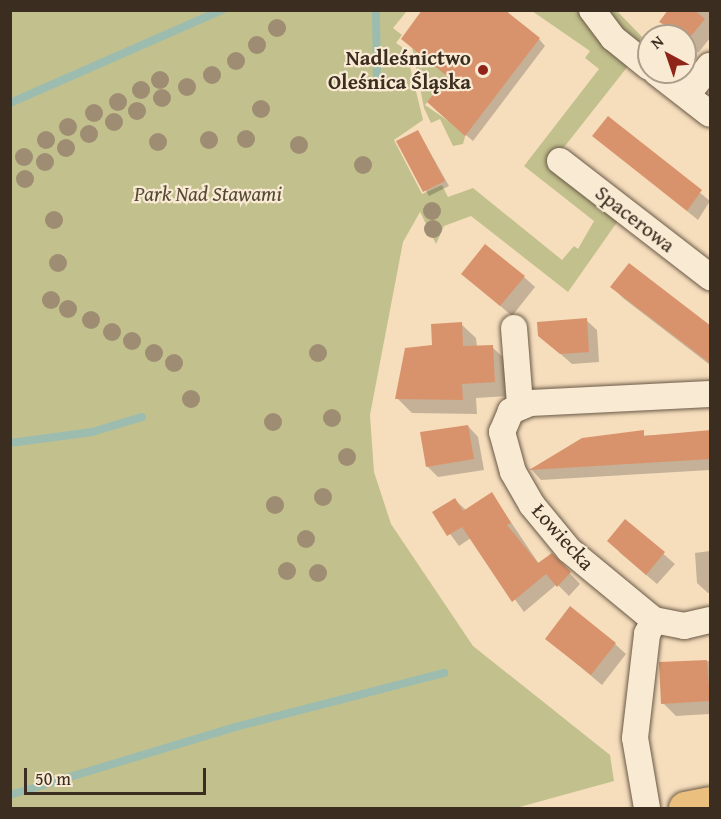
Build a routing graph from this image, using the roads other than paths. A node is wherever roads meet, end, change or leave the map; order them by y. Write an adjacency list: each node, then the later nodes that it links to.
1 (592, 10): 2 (street)
2 (637, 57)
3 (711, 66): 5 (street)
4 (672, 84): 5 (street)
5 (687, 95): 6 (street)
6 (711, 114)
7 (560, 161): 8 (street, Spacerowa)
8 (711, 277)
9 (514, 328): 11 (street)
10 (711, 394): 11 (street)
11 (520, 405): 12 (street, Łowiecka)
12 (654, 620): 13 (street, Łowiecka); 15 (street)
13 (711, 621)
14 (711, 803): 16 (main road)
15 (647, 808)
16 (685, 808)

